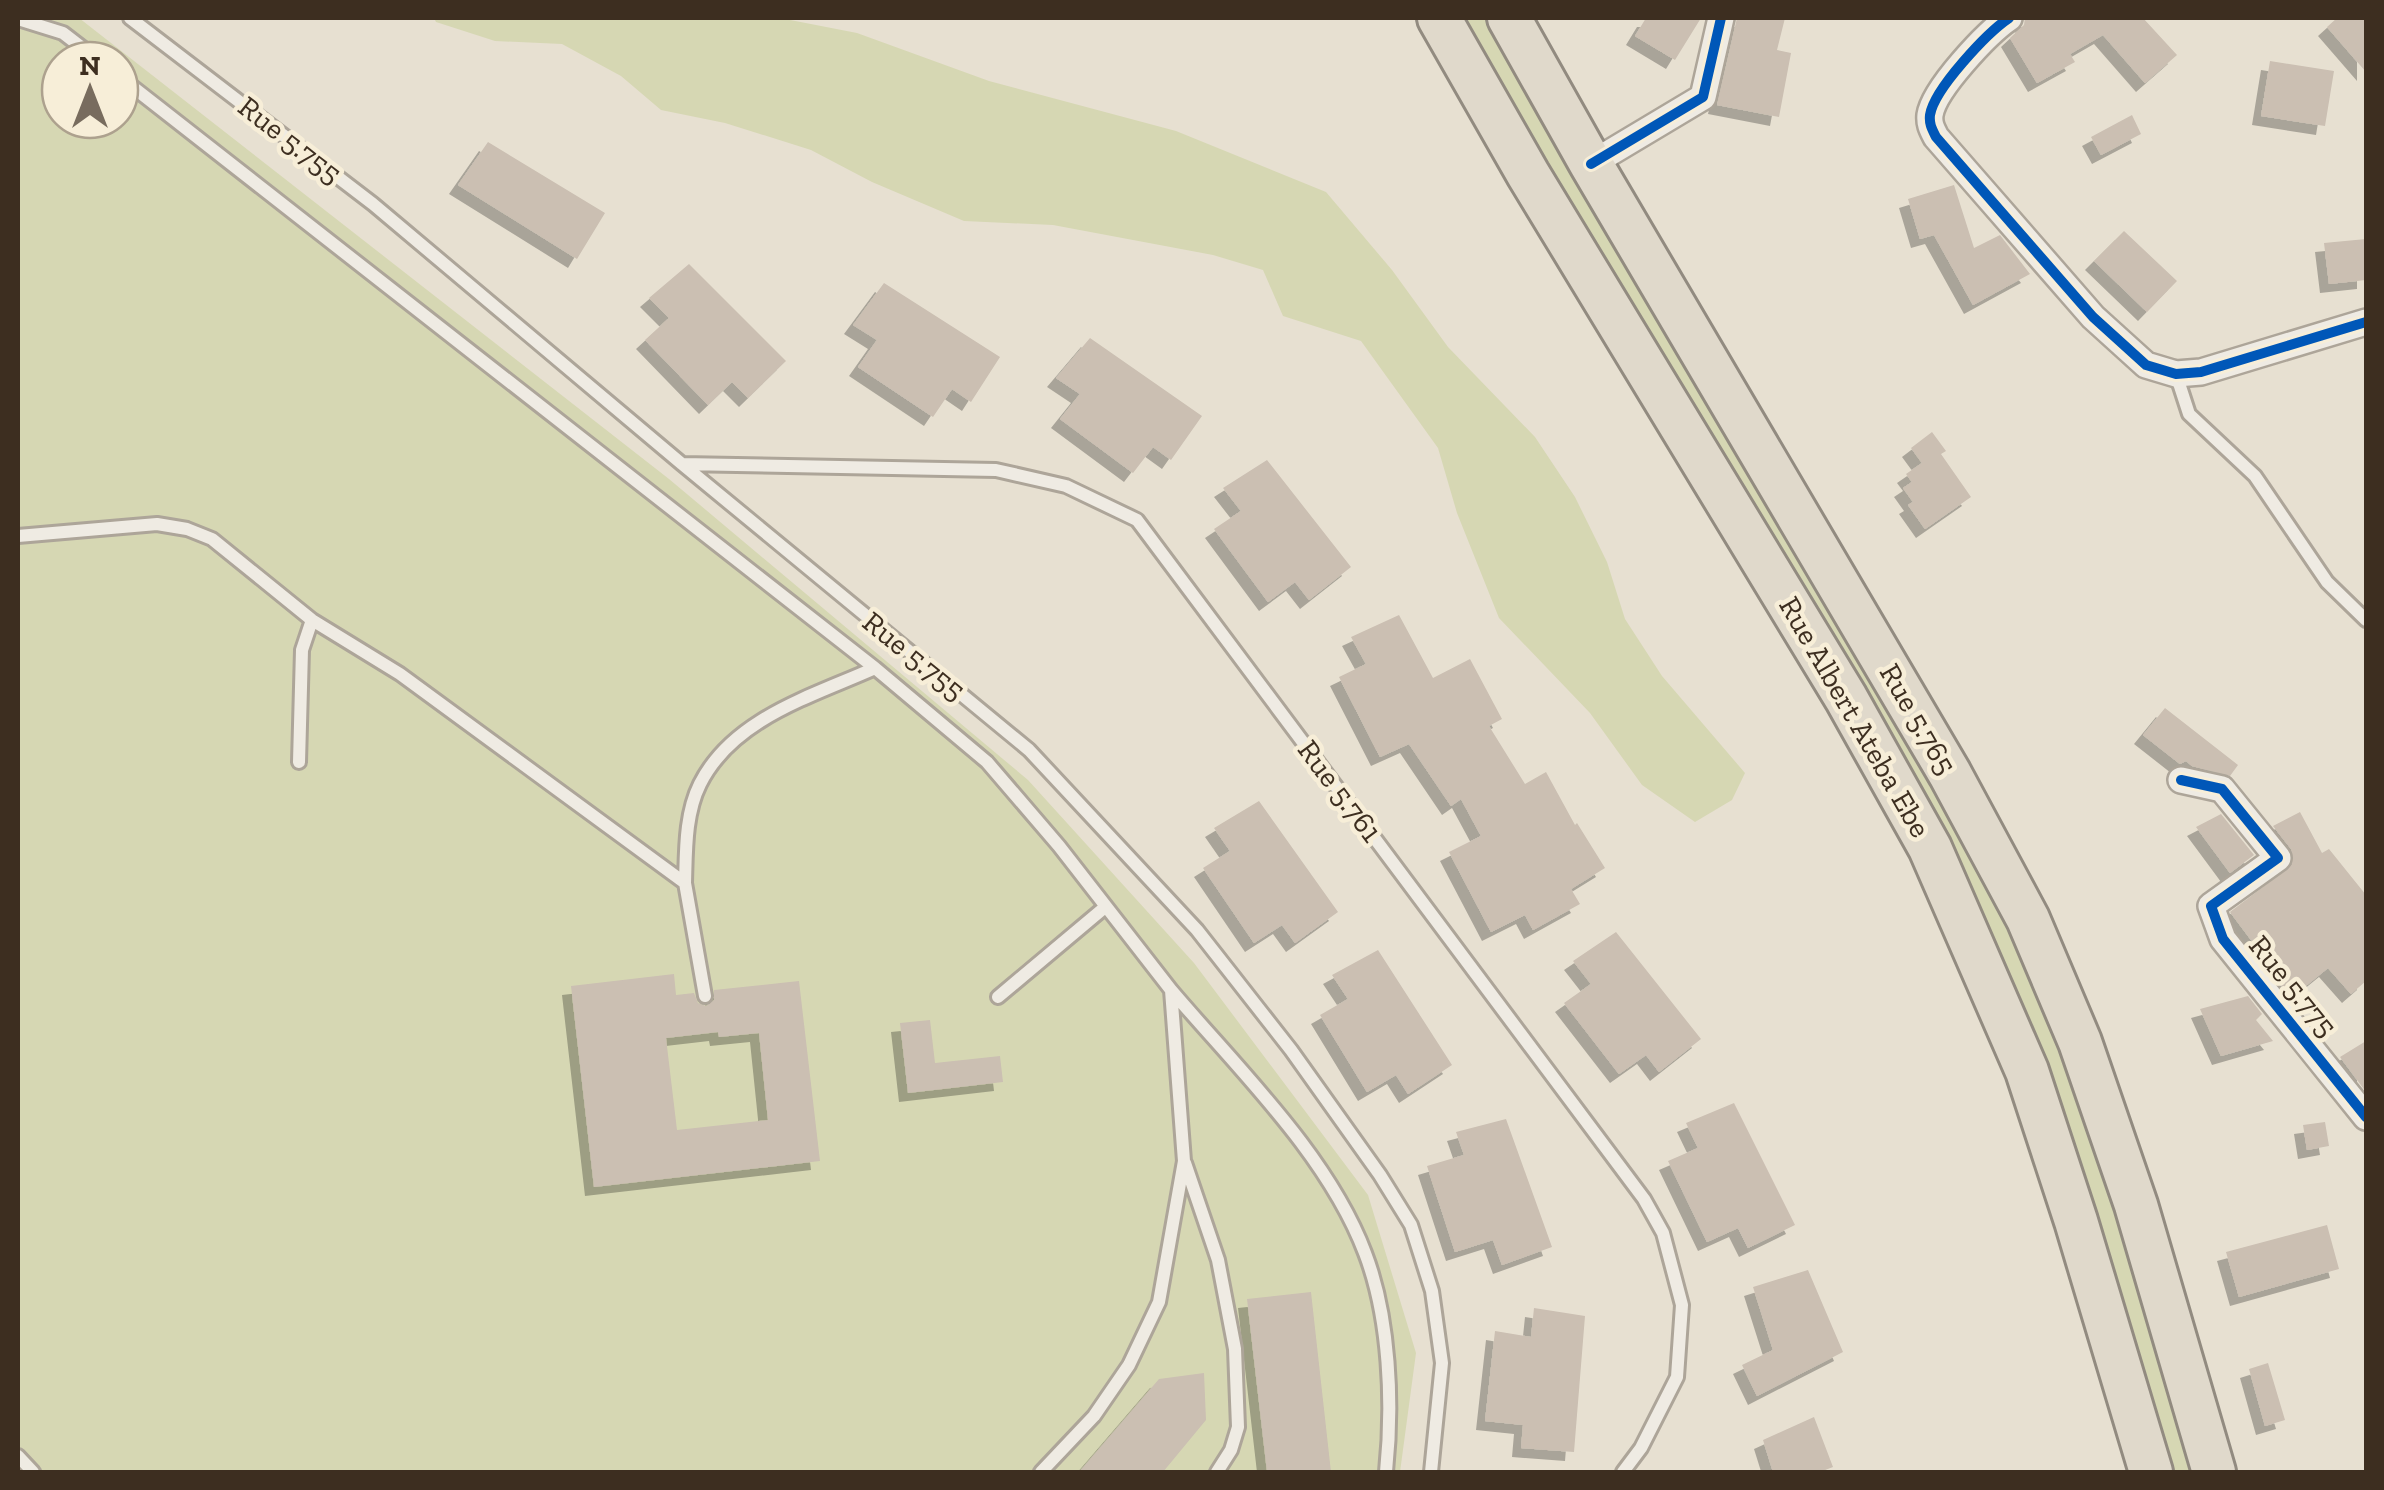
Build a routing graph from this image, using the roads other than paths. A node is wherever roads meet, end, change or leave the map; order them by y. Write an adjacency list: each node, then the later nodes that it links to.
1 (130, 18): 12 (lane, Rue 5.755)
2 (1438, 18): 33 (highway, Rue Albert Ateba Ebe)
3 (1510, 18): 9 (highway, Rue 5.765)
4 (1721, 18): 9 (street)
5 (2008, 18): 11 (street)
6 (18, 19): 7 (lane)
7 (72, 40)
8 (140, 94): 16 (lane)
9 (1592, 164): 34 (highway, Rue 5.765)
10 (2366, 322): 11 (street)
11 (2176, 374): 15 (lane)
12 (682, 464): 31 (lane, Rue 5.755); 32 (lane, Rue 5.761)
13 (18, 536): 14 (lane)
14 (312, 620): 17 (lane); 19 (lane)
15 (2366, 620)
16 (876, 668): 19 (lane); 20 (lane)
17 (300, 762)
18 (2181, 780): 24 (street, Rue 5.775)
19 (684, 883): 22 (lane)
20 (1104, 908): 21 (lane); 23 (lane)
21 (1171, 990): 25 (lane); 30 (lane)
22 (705, 996)
23 (998, 997)
24 (2366, 1117)
25 (1184, 1161): 28 (lane); 29 (lane)
26 (18, 1456): 27 (lane)
27 (33, 1472)
28 (1040, 1472)
29 (1217, 1472)
30 (1386, 1472)
31 (1431, 1472)
32 (1624, 1472)
33 (2150, 1472)
34 (2214, 1472)

